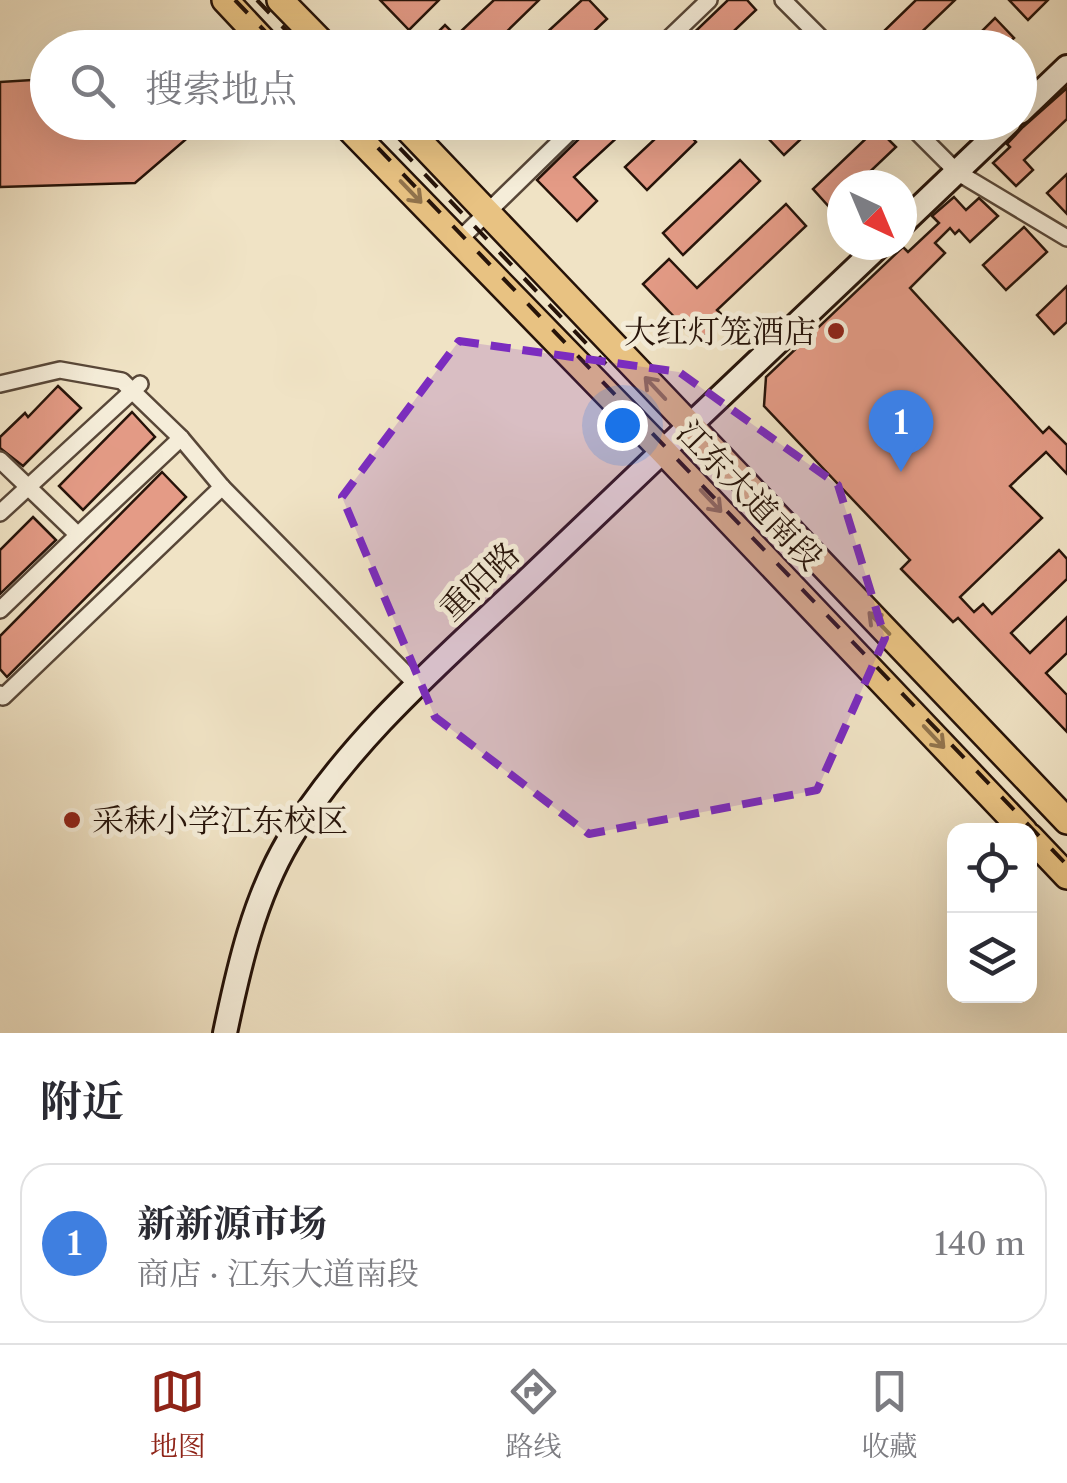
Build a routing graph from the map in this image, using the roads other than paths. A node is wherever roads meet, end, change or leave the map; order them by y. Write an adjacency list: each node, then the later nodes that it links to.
1 (225, 0): 5 (main road)
2 (280, 0): 6 (main road)
3 (709, 0): 7 (street)
4 (783, 0): 8 (street)
5 (253, 30)
6 (309, 30)
7 (678, 30)
8 (813, 30)
9 (1067, 67): 10 (street)
10 (1037, 96)
11 (361, 140): 20 (main road, 江东大道南段, one-way to 20)
12 (418, 140): 17 (main road, 江东大道南段)
13 (561, 140): 17 (street)
14 (925, 140): 16 (street)
15 (990, 140): 16 (street)
16 (957, 172): 18 (street); 19 (street)
17 (488, 210): 20 (street); 24 (main road, 江东大道南段, one-way to 17)
18 (917, 210)
19 (1067, 238)
20 (458, 240): 26 (main road, 江东大道南段)
21 (864, 260): 24 (street, 重阳路)
22 (0, 384): 23 (street)
23 (136, 387): 25 (street); 28 (street)
24 (690, 425): 26 (street, 重阳路); 35 (main road, 江东大道南段, one-way to 24)
25 (181, 438): 29 (street); 31 (street)
26 (664, 451): 33 (street, 重阳路); 36 (main road, 江东大道南段, one-way to 36)
27 (0, 460): 28 (street)
28 (28, 486): 30 (street); 31 (street)
29 (222, 487): 33 (street); 34 (street)
30 (0, 513)
31 (78, 535): 32 (street)
32 (0, 610)
33 (417, 685): 39 (street, 重阳路)
34 (1, 697)
35 (1067, 821)
36 (1017, 823)
37 (1037, 844): 38 (main road)
38 (1067, 876)
39 (226, 1033)

